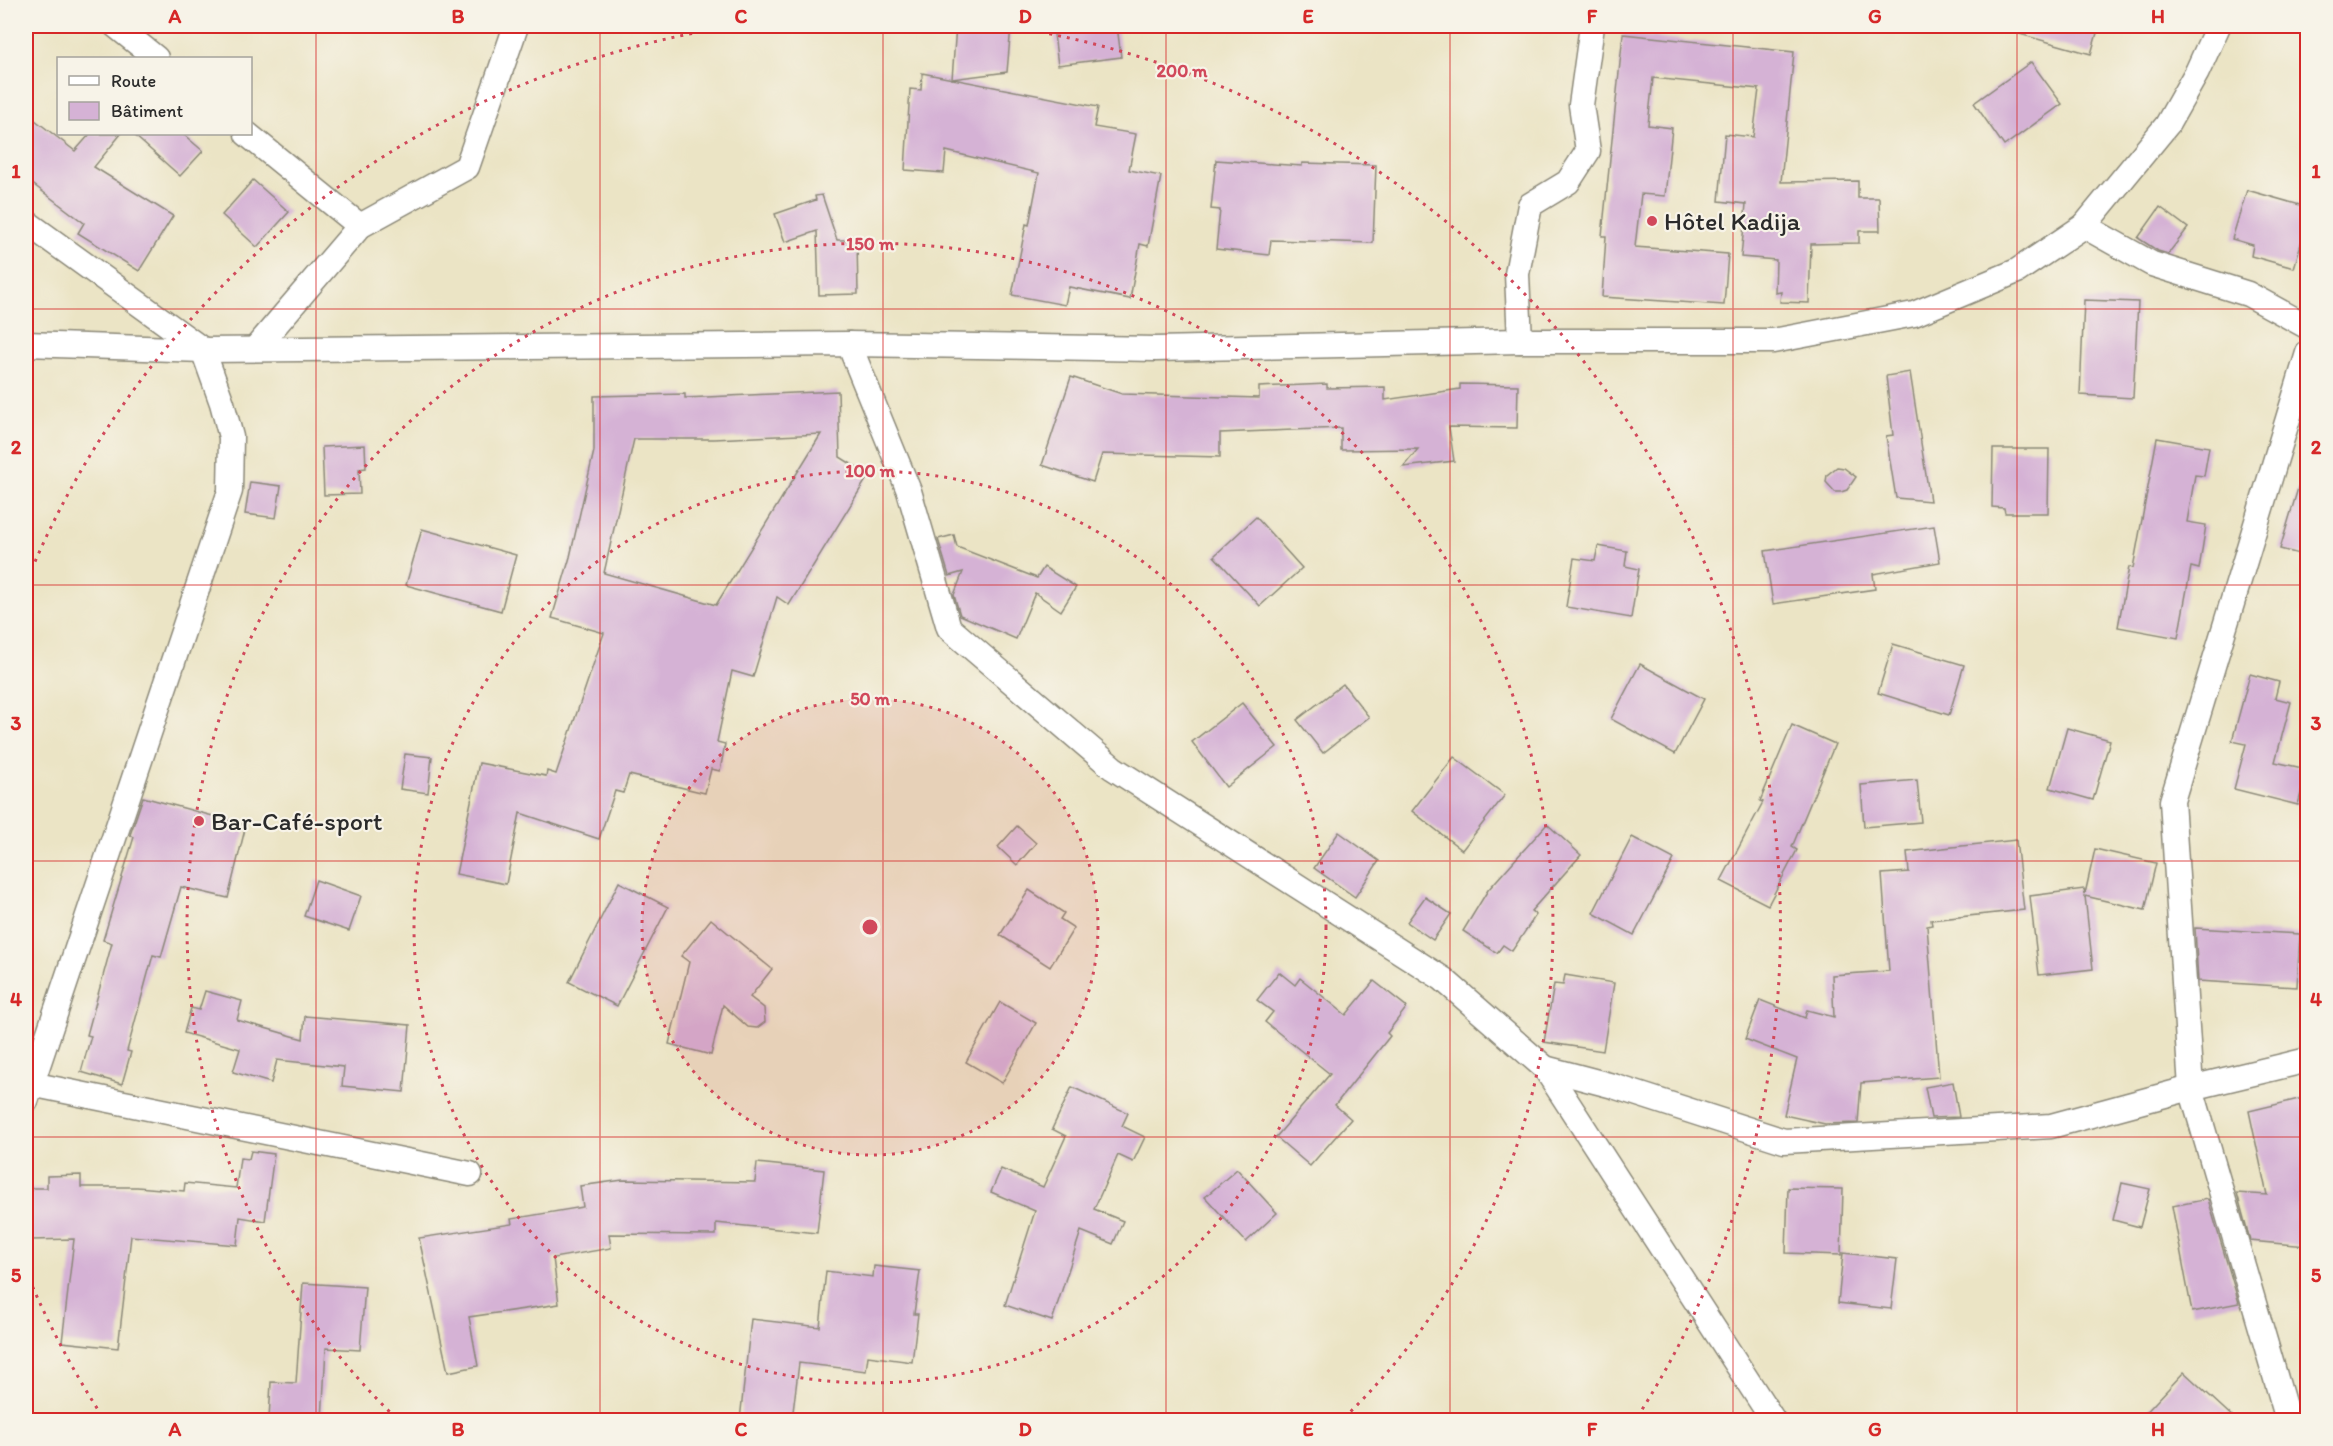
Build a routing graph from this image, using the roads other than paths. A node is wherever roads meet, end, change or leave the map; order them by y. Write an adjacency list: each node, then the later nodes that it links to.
1 (116, 26): 5 (street)
2 (516, 26): 8 (street)
3 (1592, 26): 11 (street)
4 (2218, 26): 9 (street)
5 (155, 57)
6 (248, 135): 8 (street)
7 (26, 222): 15 (street)
8 (360, 226): 14 (street)
9 (2084, 226): 10 (street); 11 (street)
10 (2307, 327)
11 (1520, 340): 13 (street)
12 (26, 344): 15 (street)
13 (849, 344): 14 (street); 18 (street)
14 (255, 349): 15 (street)
15 (203, 350): 20 (street)
16 (2307, 353): 19 (street)
17 (2307, 1060): 19 (street)
18 (1545, 1068): 19 (street); 22 (street)
19 (2191, 1088): 23 (street)
20 (28, 1093): 21 (street)
21 (470, 1174)
22 (1773, 1420)
23 (2288, 1420)

